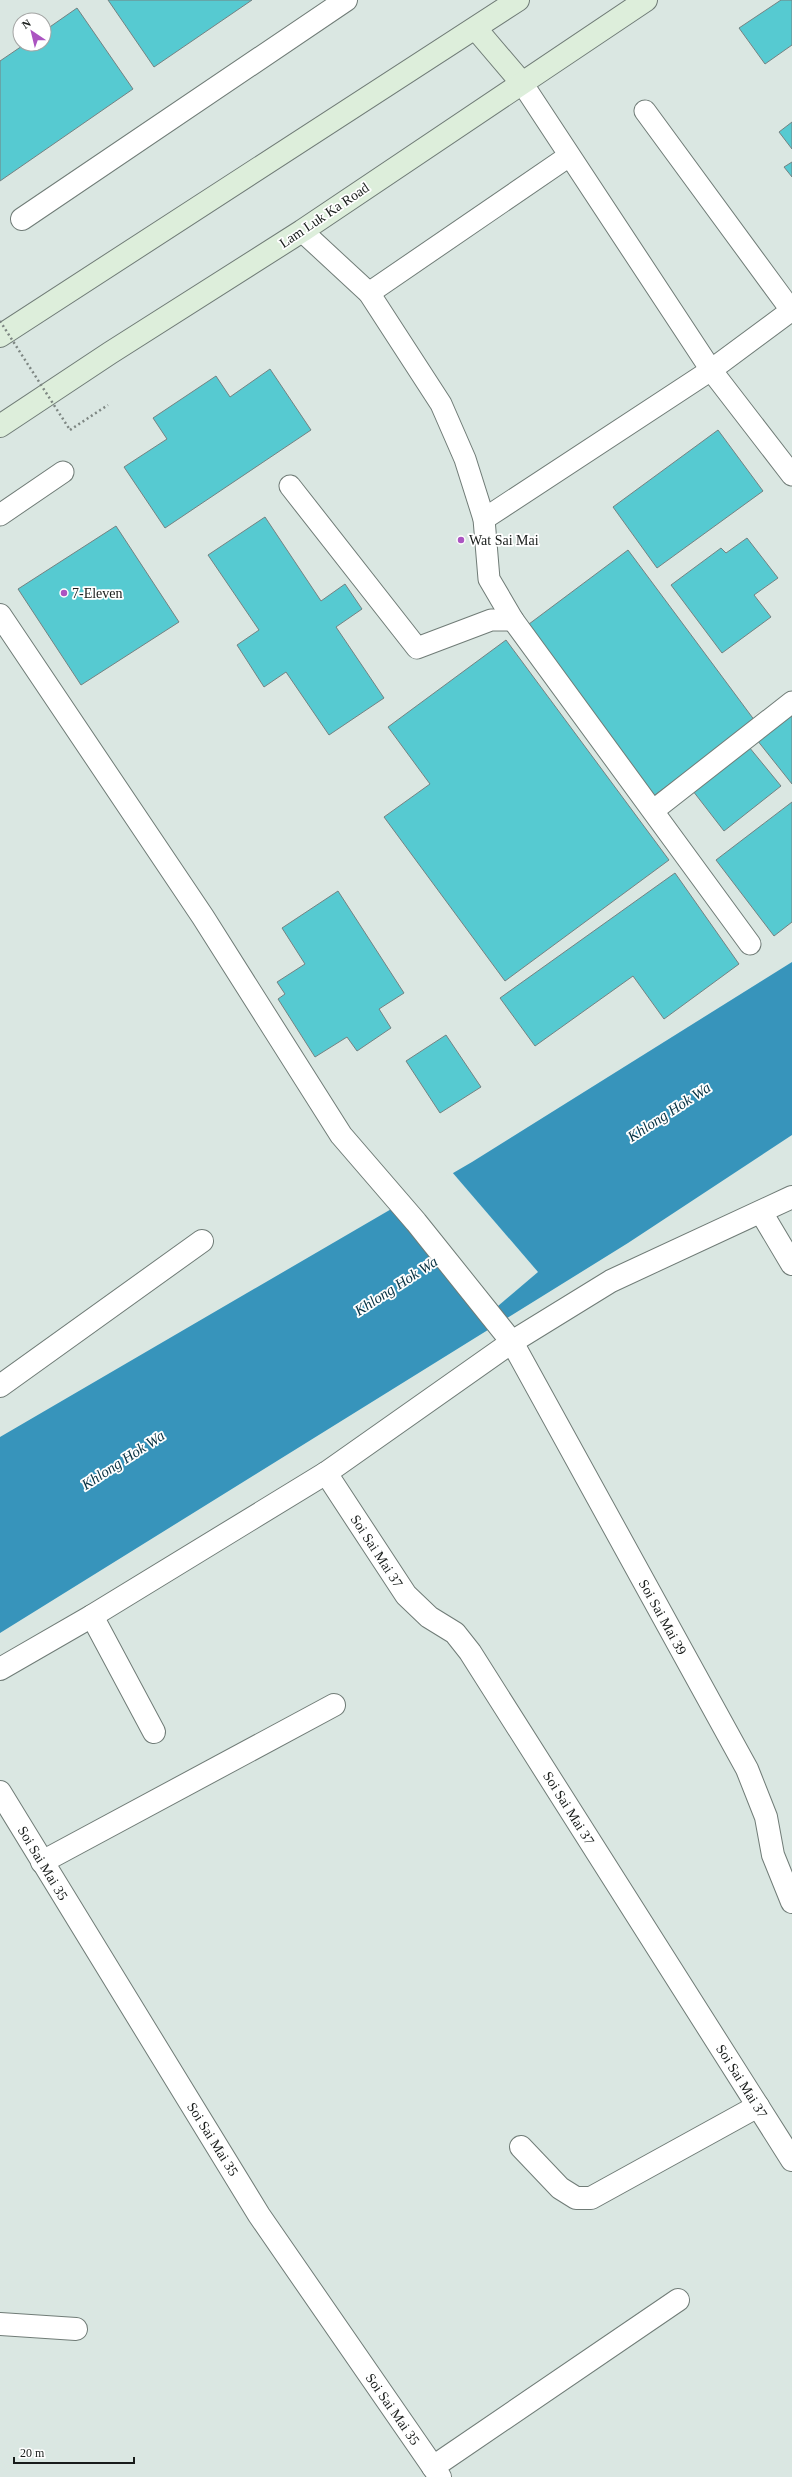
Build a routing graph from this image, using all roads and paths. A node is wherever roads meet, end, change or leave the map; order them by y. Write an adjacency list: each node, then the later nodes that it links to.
1 (346, 0): 8 (street)
2 (518, 0): 4 (main road)
3 (646, 0): 5 (main road, Lam Luk Ka Road)
4 (476, 29): 5 (main road); 13 (main road)
5 (522, 83): 7 (lane); 9 (main road, Lam Luk Ka Road)
6 (645, 110): 11 (lane)
7 (569, 156): 10 (lane); 14 (lane)
8 (22, 219)
9 (302, 231): 10 (lane); 16 (main road, Lam Luk Ka Road)
10 (369, 293): 21 (lane)
11 (792, 310): 14 (lane)
12 (0, 321): 15 (path, bridge)
13 (0, 336)
14 (711, 370): 18 (lane); 21 (lane)
15 (108, 405)
16 (0, 426)
17 (63, 472): 20 (lane)
18 (792, 475)
19 (290, 486): 23 (lane)
20 (0, 515)
21 (484, 519): 23 (lane)
22 (0, 615): 31 (street, Soi Sai Mai 39)
23 (513, 620): 25 (lane)
24 (792, 702): 25 (lane)
25 (654, 810): 26 (lane)
26 (750, 944)
27 (792, 1197): 28 (street)
28 (761, 1212): 30 (street); 31 (street)
29 (202, 1241): 32 (street)
30 (792, 1264)
31 (506, 1334): 33 (street); 40 (street, Soi Sai Mai 39)
32 (0, 1386)
33 (326, 1473): 34 (street); 41 (street, Soi Sai Mai 37)
34 (92, 1616): 35 (street); 37 (street)
35 (0, 1669)
36 (334, 1705): 39 (street)
37 (154, 1732)
38 (0, 1792): 39 (street, Soi Sai Mai 35)
39 (42, 1862): 47 (street, Soi Sai Mai 35)
40 (792, 1902)
41 (758, 2106): 42 (street); 43 (street, Soi Sai Mai 37)
42 (521, 2147)
43 (792, 2160)
44 (678, 2300): 47 (street)
45 (0, 2324): 46 (street)
46 (76, 2329)
47 (436, 2472)

